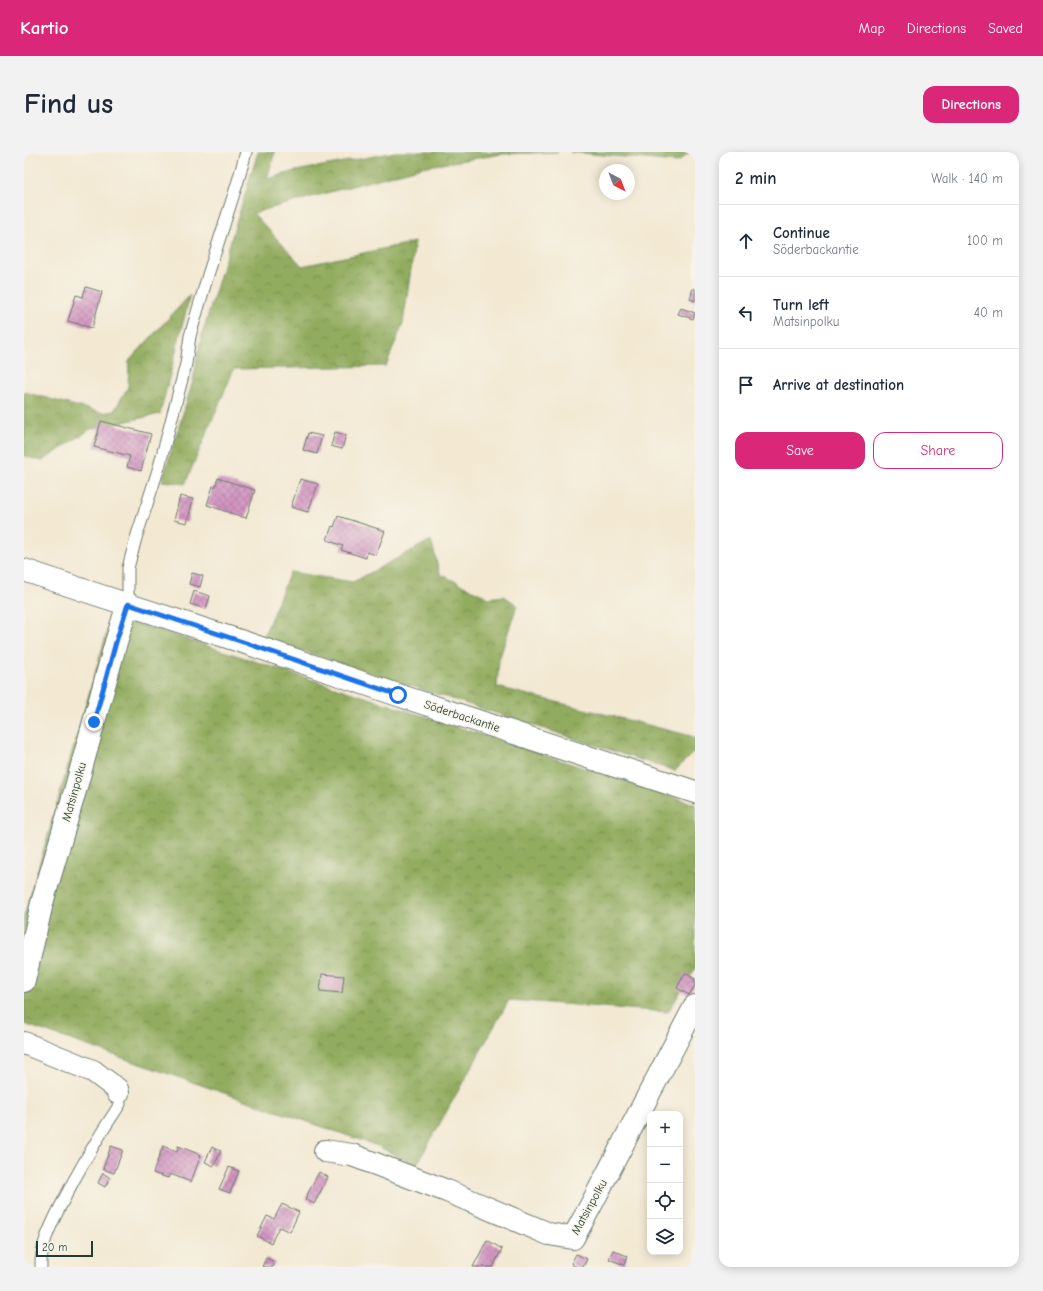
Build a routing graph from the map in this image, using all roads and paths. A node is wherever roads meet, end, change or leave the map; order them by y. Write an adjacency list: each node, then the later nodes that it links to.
1 (246, 152): 3 (lane)
2 (24, 570): 3 (street, Söderbackantie)
3 (128, 604): 4 (street, Söderbackantie); 5 (street, Matsinpolku)
4 (695, 792)
5 (24, 981)
6 (695, 1006): 9 (street, Matsinpolku)
7 (24, 1043): 8 (street)
8 (118, 1093): 10 (lane)
9 (325, 1151)
10 (41, 1267)

